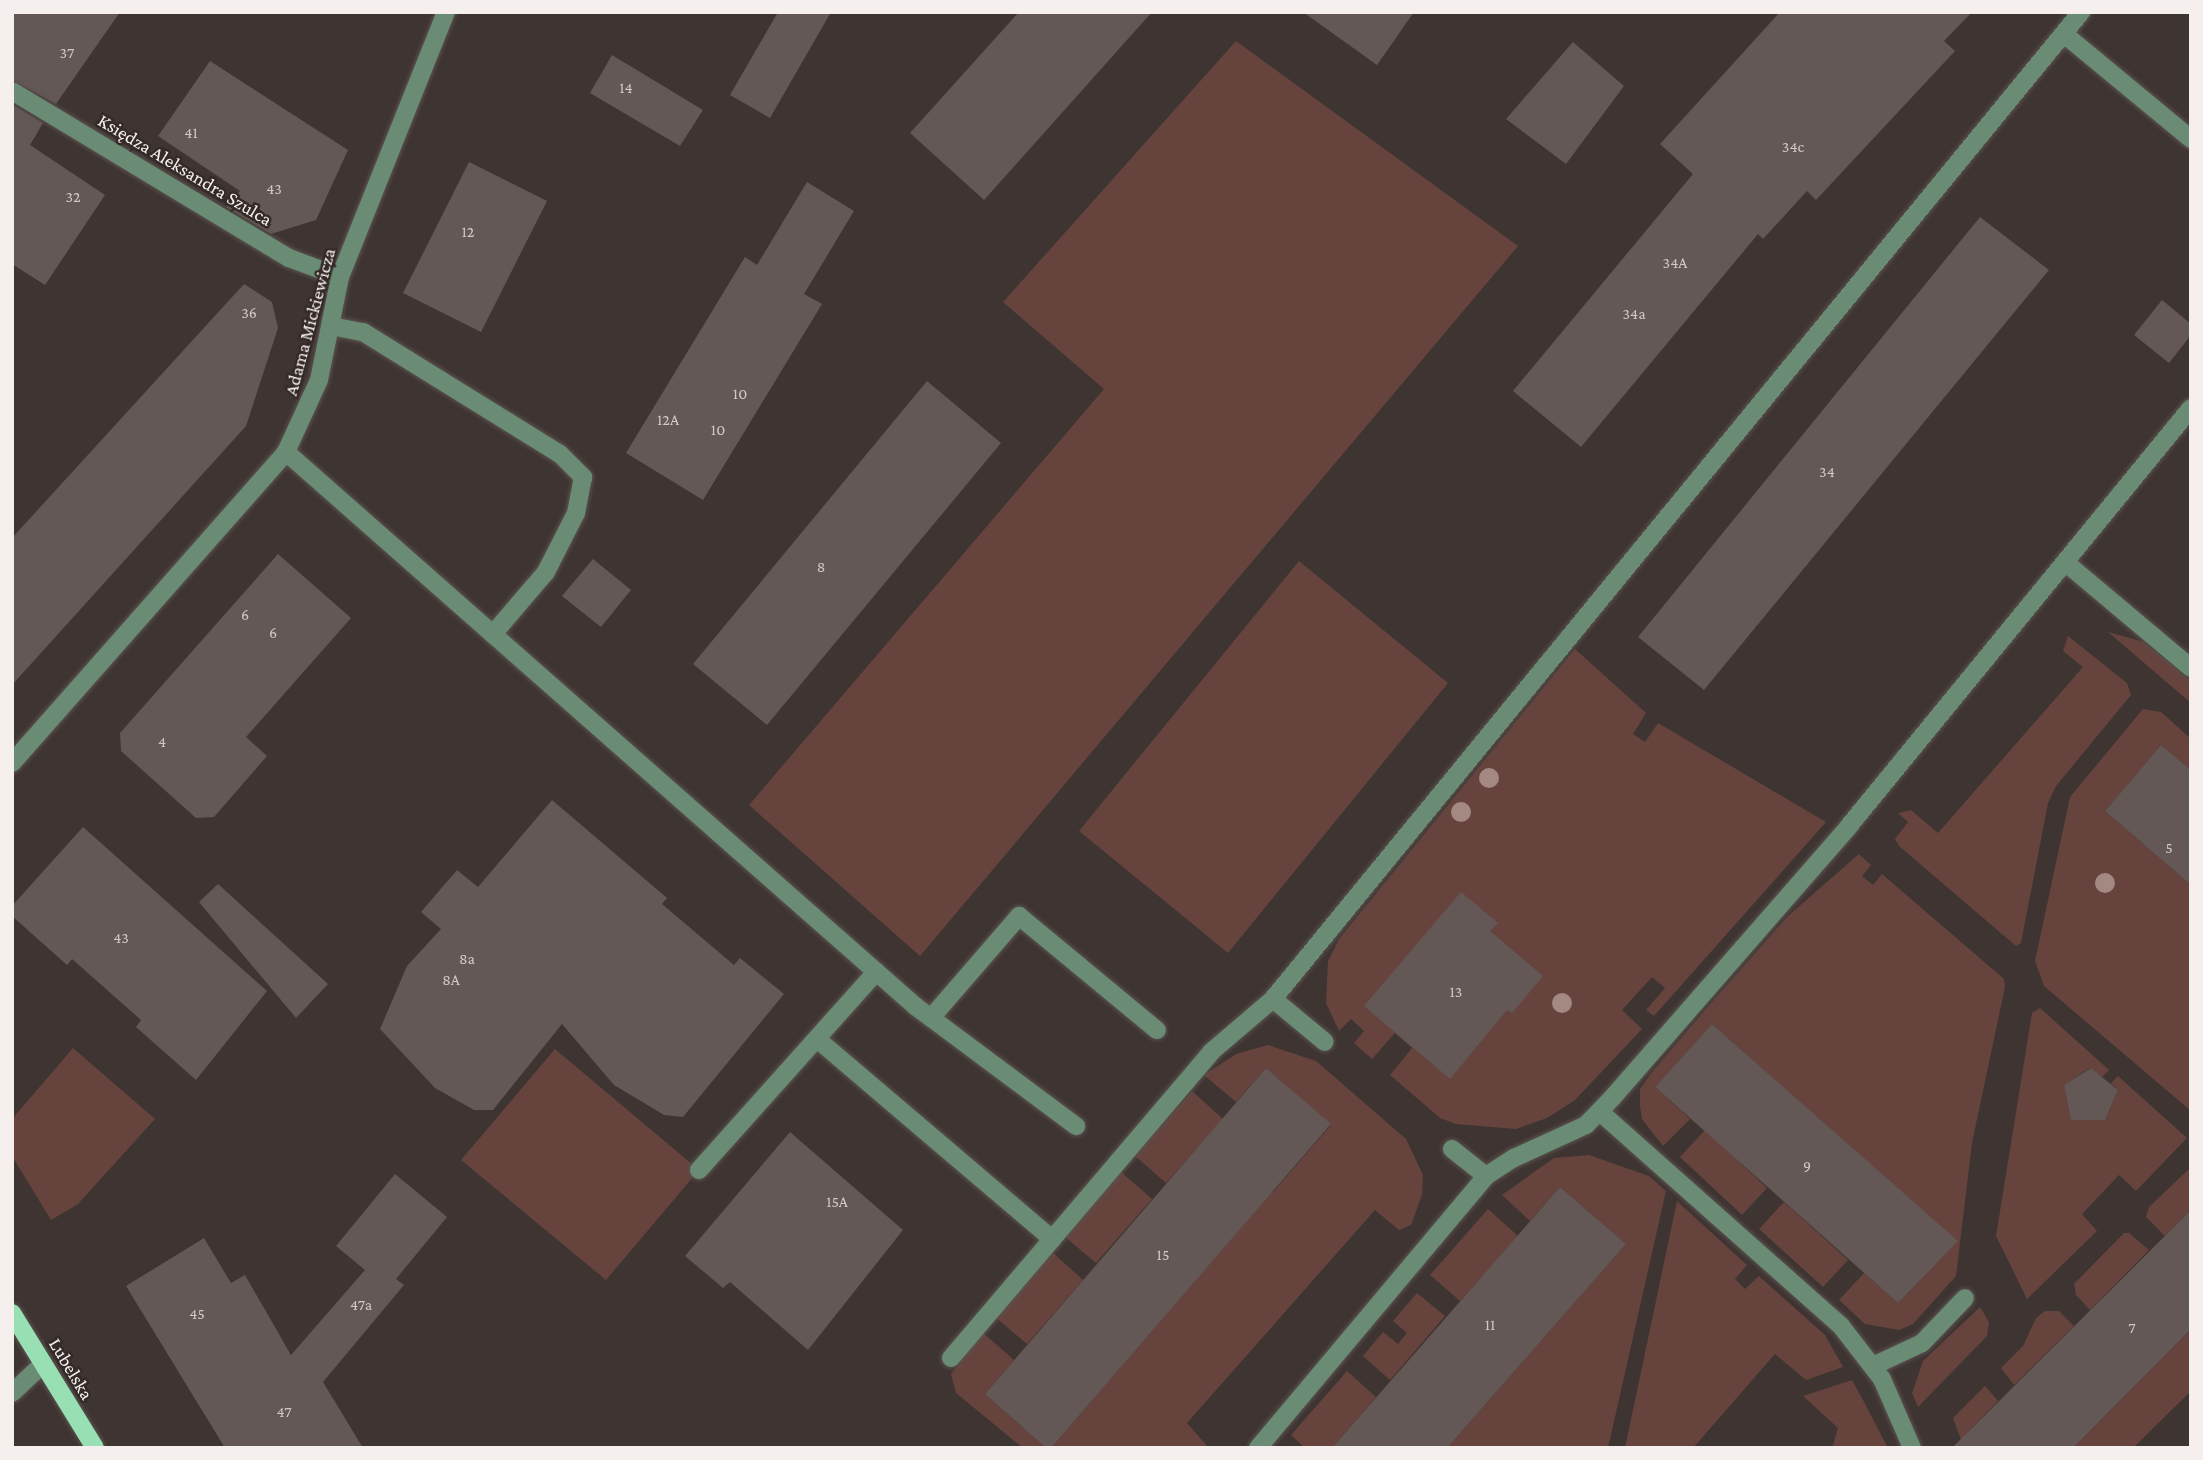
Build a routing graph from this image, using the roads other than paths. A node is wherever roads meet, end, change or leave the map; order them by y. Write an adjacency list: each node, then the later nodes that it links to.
1 (446, 12): 6 (street, Adama Mickiewicza)
2 (2081, 12): 3 (street)
3 (2064, 34): 5 (street); 15 (street)
4 (12, 91): 6 (street, Księdza Aleksandra Szulca)
5 (2191, 139)
6 (340, 277): 7 (street, Adama Mickiewicza)
7 (331, 326): 9 (street, Adama Mickiewicza); 11 (street)
8 (2191, 408): 10 (street)
9 (286, 452): 11 (street); 13 (street, Adama Mickiewicza)
10 (2066, 563): 12 (street); 20 (street)
11 (493, 634): 14 (street)
12 (2191, 668)
13 (15, 753)
14 (876, 972): 16 (street); 18 (street)
15 (1273, 999): 19 (street); 25 (street)
16 (931, 1018): 17 (street); 21 (street)
17 (1157, 1030)
18 (817, 1039): 23 (street); 25 (street)
19 (1325, 1041)
20 (1600, 1112): 24 (street); 30 (street)
21 (1076, 1126)
22 (1452, 1149): 24 (street)
23 (699, 1170)
24 (1486, 1176): 33 (street)
25 (1052, 1239): 28 (street)
26 (1965, 1298): 30 (street)
27 (12, 1313): 29 (main road, Lubelska)
28 (951, 1358)
29 (43, 1364): 31 (street); 32 (main road, Lubelska)
30 (1873, 1366): 34 (street)
31 (12, 1393)
32 (95, 1448)
33 (1258, 1448)
34 (1912, 1448)

